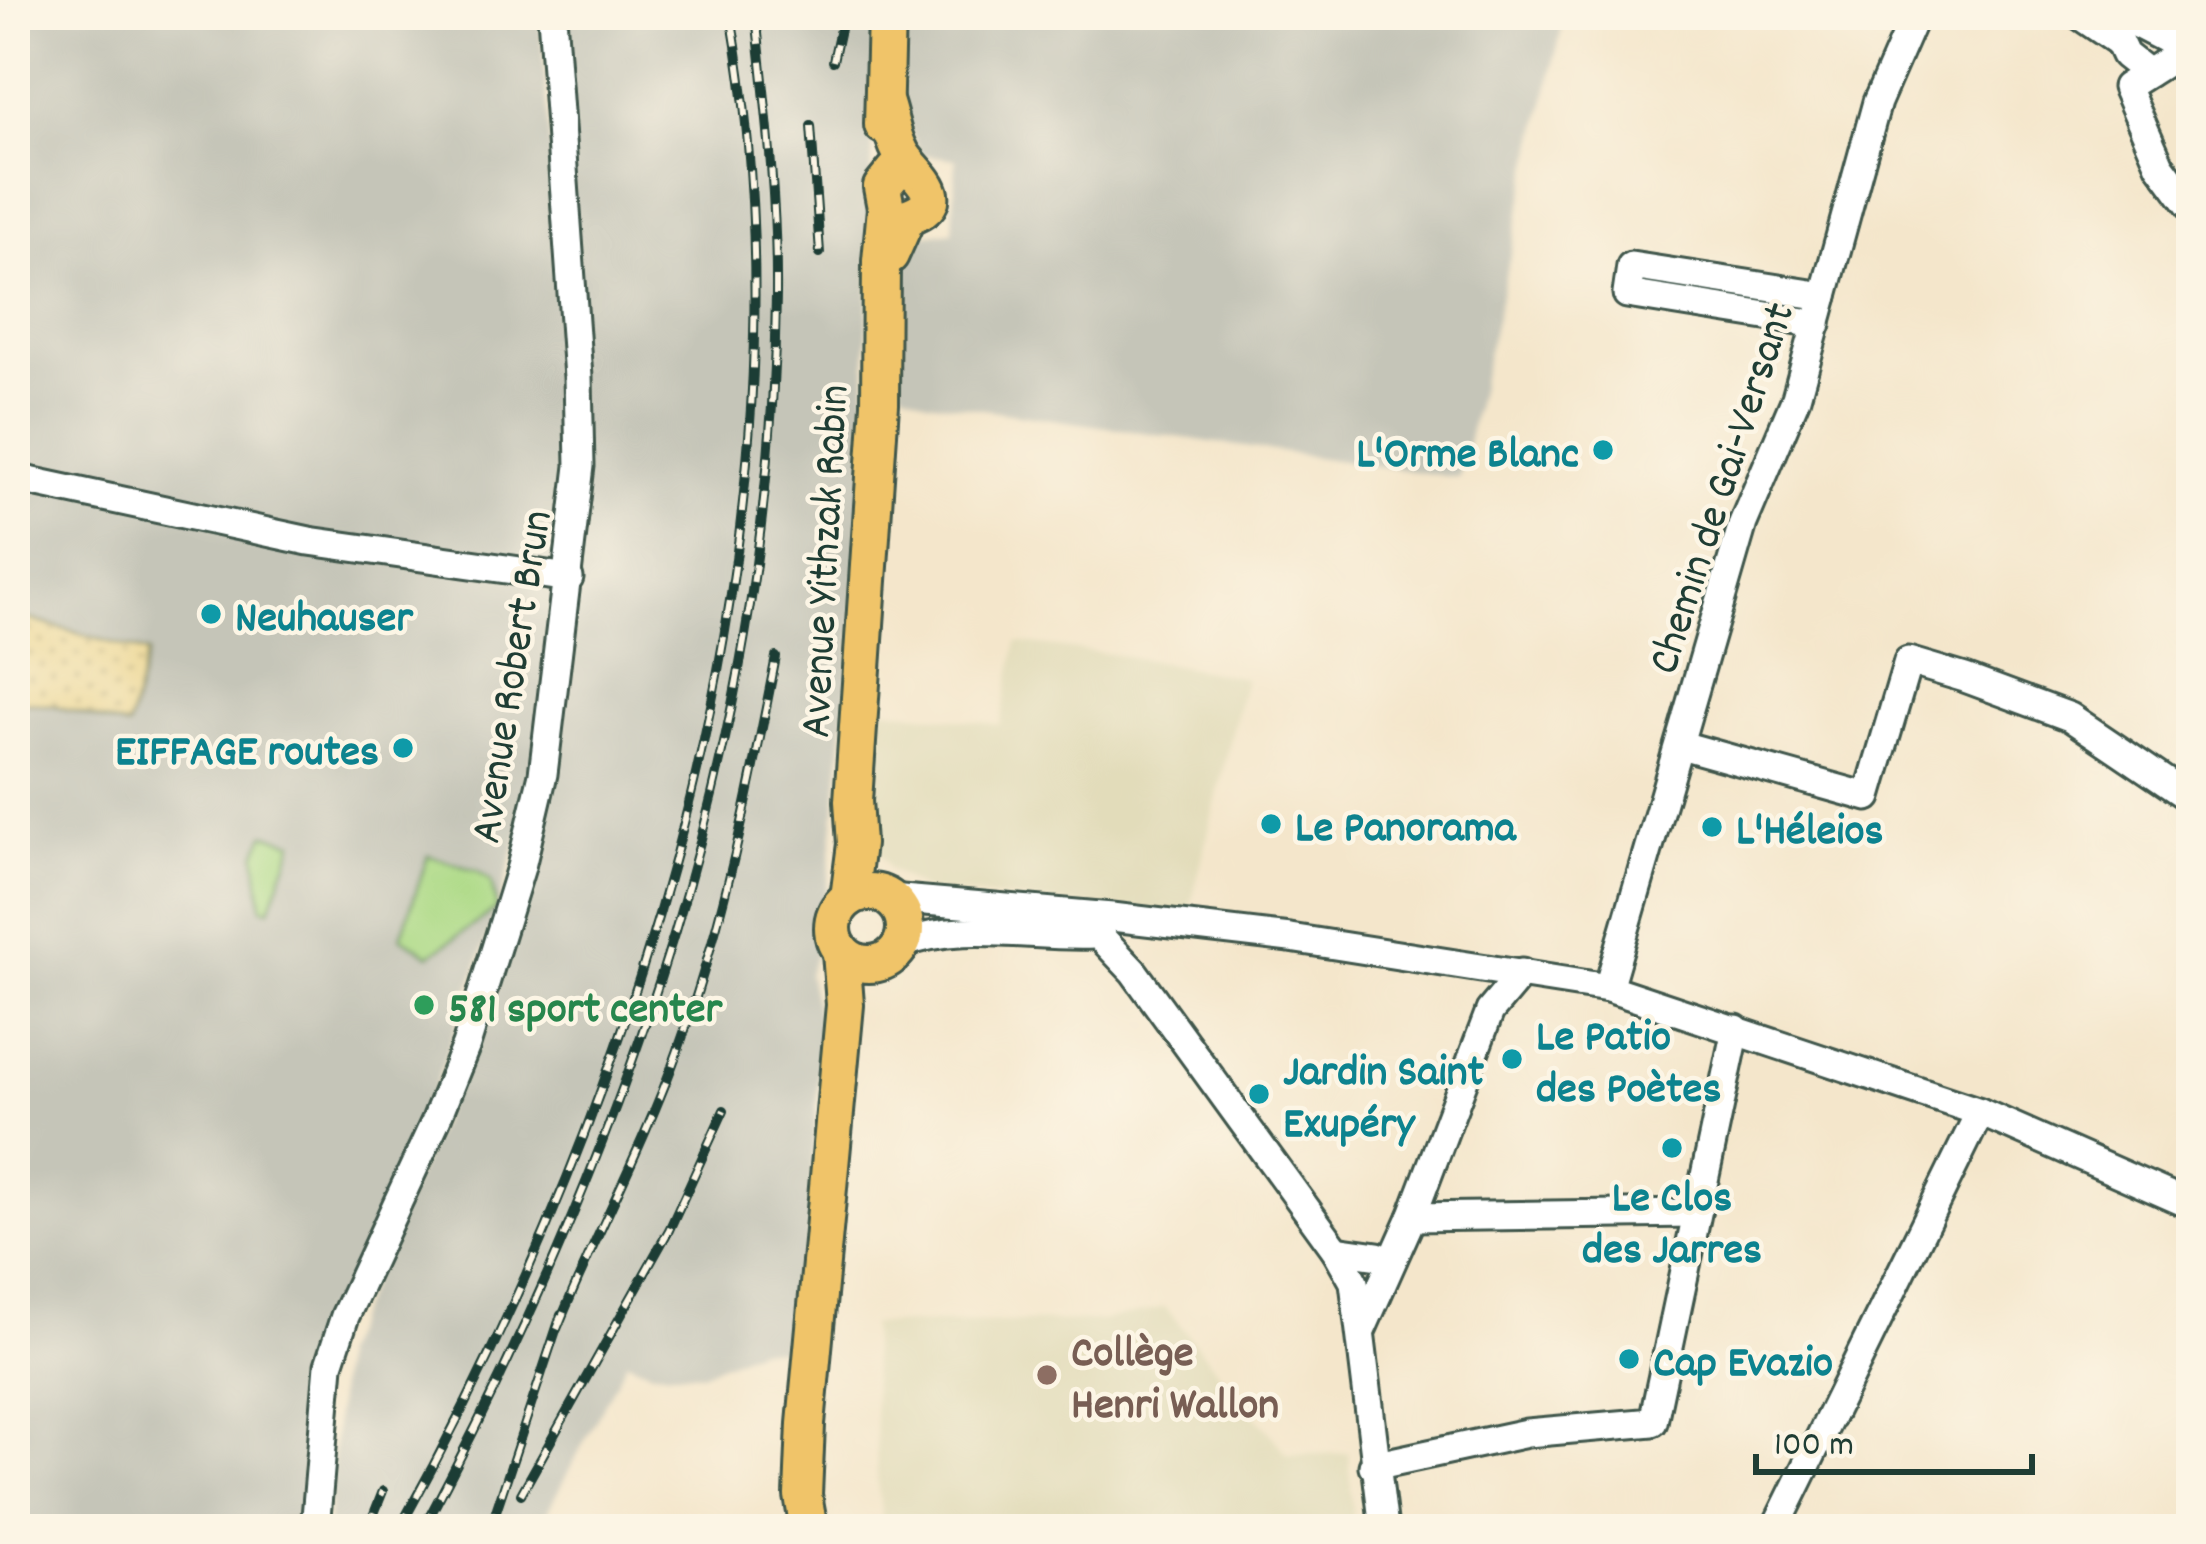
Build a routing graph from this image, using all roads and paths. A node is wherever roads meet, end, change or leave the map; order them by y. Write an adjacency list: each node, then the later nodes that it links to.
1 (552, 15): 12 (street, Avenue Robert Brun)
2 (886, 15): 15 (main road, Avenue Yithzak Rabin)
3 (1915, 15): 9 (street, Chemin de Gai-Versant)
4 (2144, 15): 6 (street)
5 (2100, 20): 6 (street); 7 (street)
6 (2186, 48): 7 (street)
7 (2137, 80): 8 (street)
8 (2191, 207)
9 (1824, 296): 10 (street, Chemin de Gai-Versant); 10 (street)
10 (1816, 324): 13 (street, Chemin de Gai-Versant)
11 (15, 478): 12 (street)
12 (569, 578): 36 (street, Avenue Robert Brun)
13 (1681, 745): 14 (street); 24 (street, Chemin de Gai-Versant)
14 (2191, 800)
15 (874, 896): 16 (street); 20 (main road, Avenue Yithzak Rabin); 20 (main road)
16 (1047, 912): 17 (street); 19 (street)
17 (1192, 929): 18 (street); 21 (street)
18 (1156, 933): 19 (street); 22 (street)
19 (1099, 935): 20 (street); 22 (street)
20 (872, 954): 37 (main road)
21 (1477, 966): 23 (street); 25 (street)
22 (1134, 972): 31 (street)
23 (1522, 973): 24 (street); 25 (street)
24 (1608, 988): 26 (street)
25 (1490, 1011): 30 (street)
26 (1736, 1029): 27 (street); 29 (street)
27 (1980, 1112): 28 (street); 39 (street)
28 (2187, 1200)
29 (1695, 1213): 30 (street); 35 (street)
30 (1412, 1217): 32 (street)
31 (1336, 1250): 32 (street); 33 (street)
32 (1387, 1260): 33 (street); 34 (street)
33 (1355, 1289): 34 (street)
34 (1362, 1329): 35 (street)
35 (1373, 1466): 38 (street)
36 (315, 1529)
37 (809, 1529)
38 (1384, 1529)
39 (1775, 1529)

